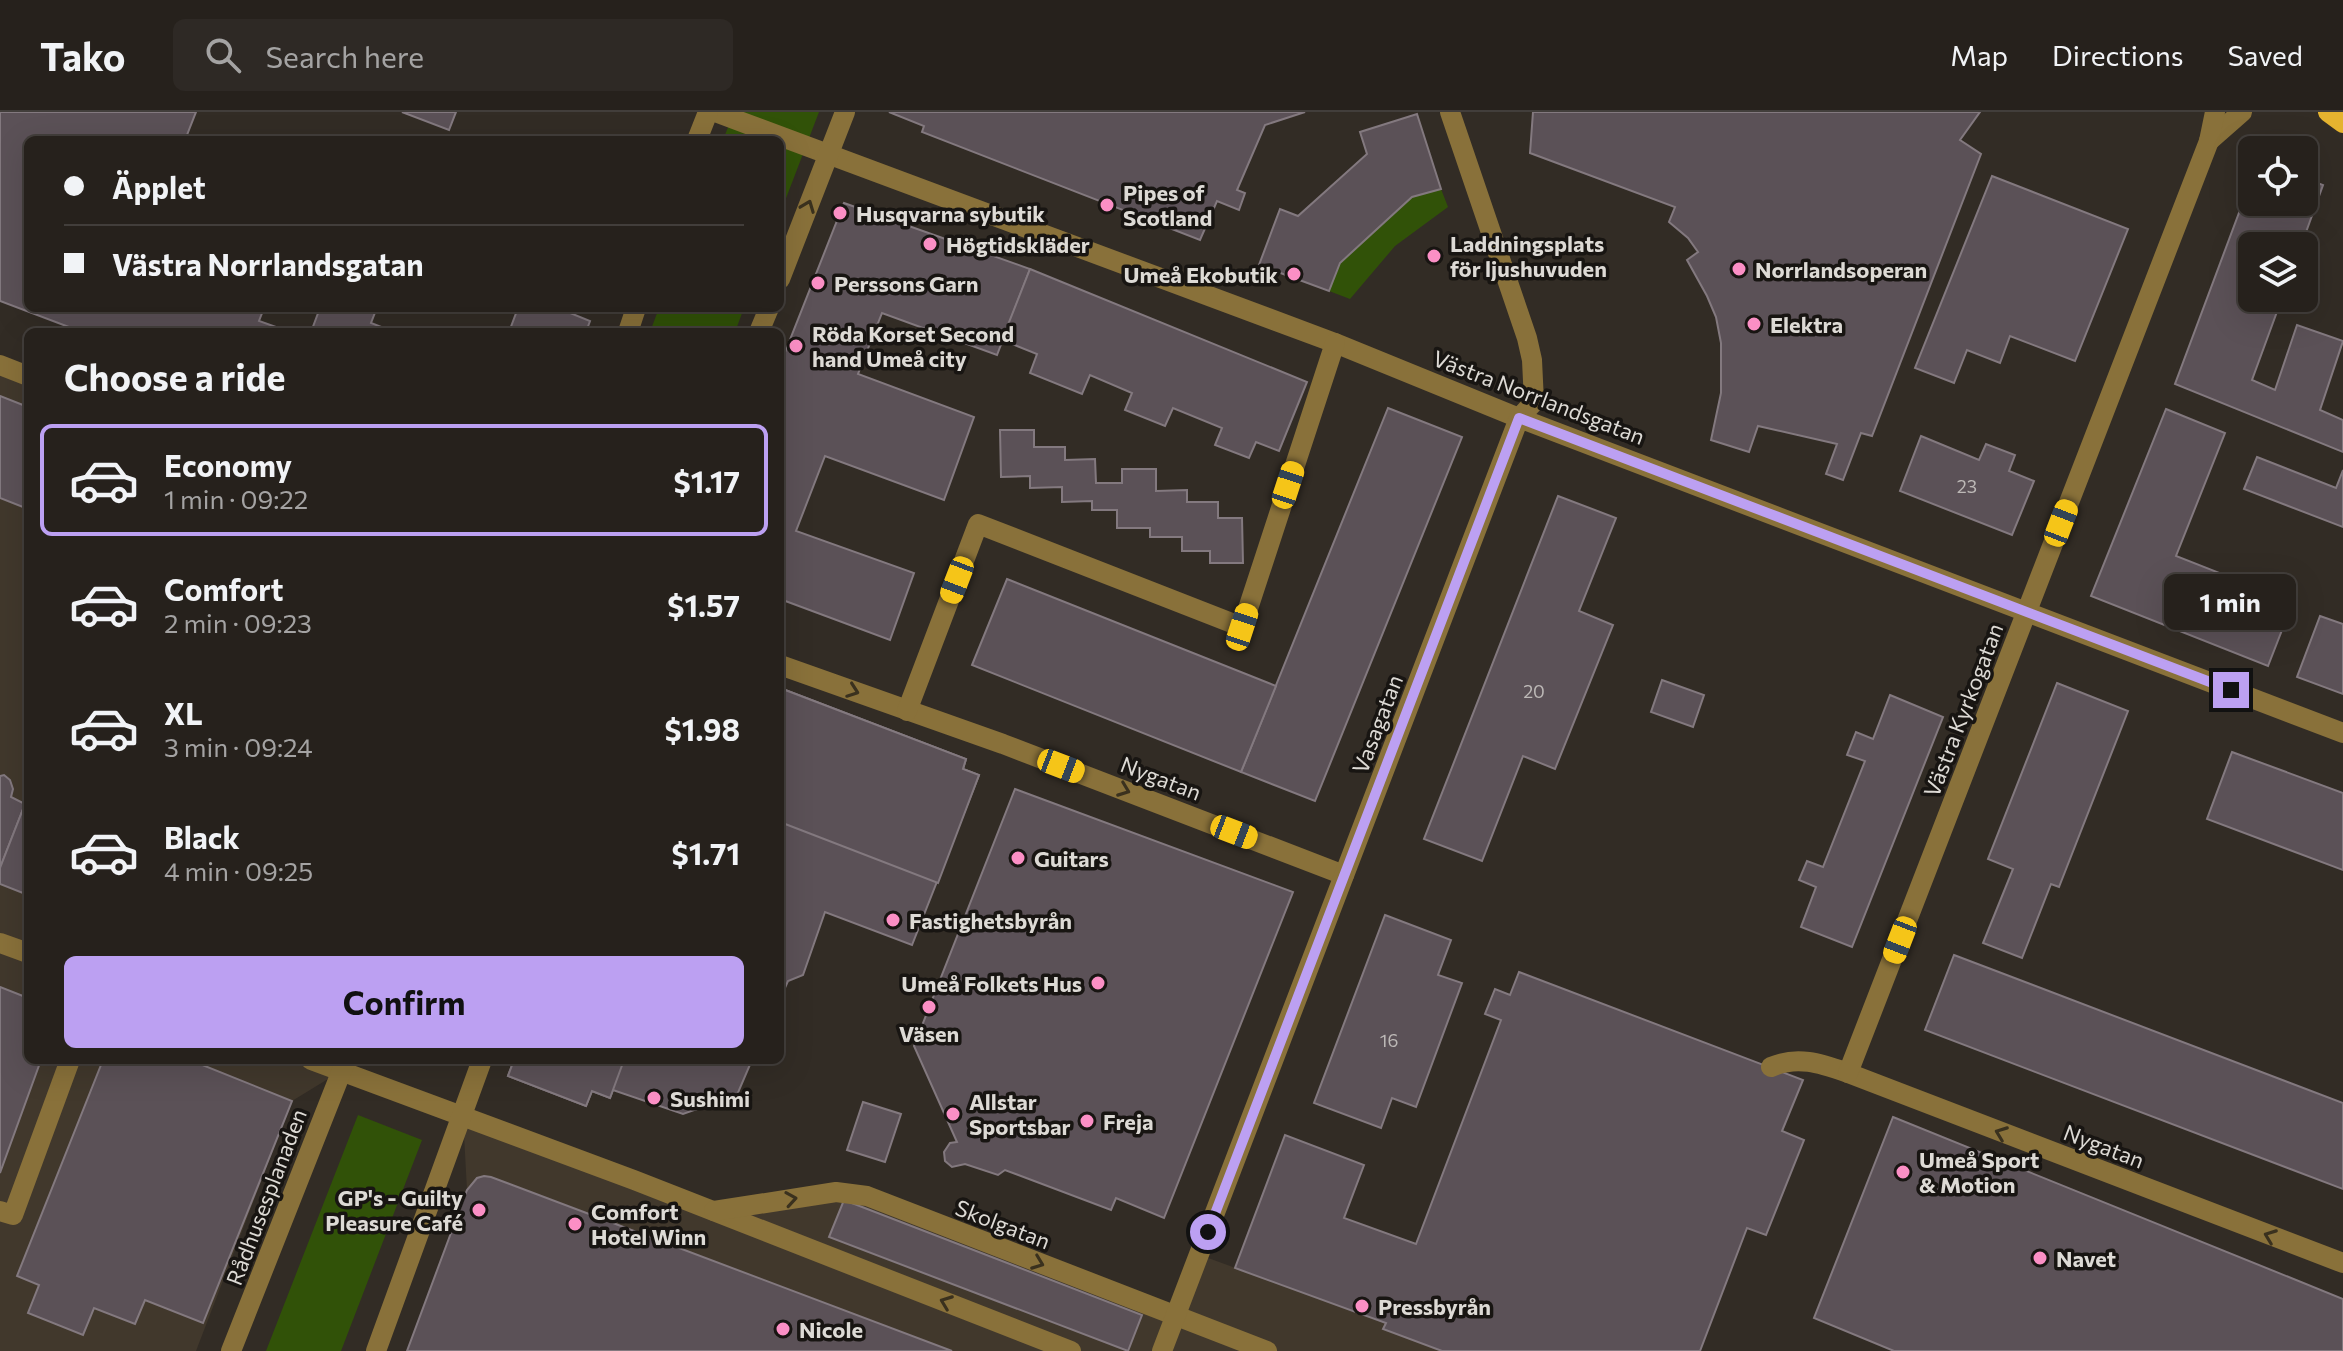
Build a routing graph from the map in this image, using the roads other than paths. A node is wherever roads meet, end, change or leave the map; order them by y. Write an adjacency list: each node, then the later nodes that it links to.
1 (708, 112): 9 (street)
2 (715, 112): 10 (street, Västra Norrlandsgatan)
3 (845, 112): 13 (street)
4 (1450, 112): 18 (street, Vasagatan)
5 (2215, 112): 12 (street, Västra Kyrkogatan)
6 (2242, 112): 12 (street, Västra Kyrkogatan)
7 (2328, 112): 8 (main road)
8 (2343, 123)
9 (699, 136)
10 (779, 136)
11 (784, 138): 13 (street, Västra Norrlandsgatan)
12 (2209, 141): 19 (street, Västra Kyrkogatan)
13 (829, 155): 14 (street, one-way to 13); 15 (street, Västra Norrlandsgatan)
14 (784, 269)
15 (1335, 343): 18 (street, Västra Norrlandsgatan); 21 (street)
16 (0, 365): 17 (street)
17 (24, 374)
18 (1519, 418): 19 (street, Västra Norrlandsgatan); 23 (street, Vasagatan)
19 (2026, 611): 22 (street, Västra Norrlandsgatan); 30 (street, Västra Kyrkogatan)
20 (784, 666): 21 (street, Nygatan, one-way to 21)
21 (907, 711): 23 (street, Nygatan, one-way to 23)
22 (2343, 733)
23 (1344, 875): 35 (street, Vasagatan)
24 (0, 943): 25 (street)
25 (24, 952)
26 (69, 1064): 32 (street)
27 (481, 1064): 31 (street)
28 (344, 1066): 31 (street, Skolgatan); 36 (street, Rådhusesplanaden)
29 (1771, 1067): 30 (street, Nygatan)
30 (1848, 1073): 34 (street, Nygatan, one-way to 30)
31 (463, 1116): 33 (street, Skolgatan); 37 (street)
32 (0, 1211)
33 (714, 1211): 35 (street, Skolgatan, one-way to 35); 38 (street, Skolgatan, one-way to 33)
34 (2343, 1263)
35 (1175, 1316): 39 (street, Vasagatan); 40 (street, Skolgatan)
36 (231, 1351)
37 (376, 1351)
38 (1071, 1351)
39 (1162, 1351)
40 (1267, 1351)

